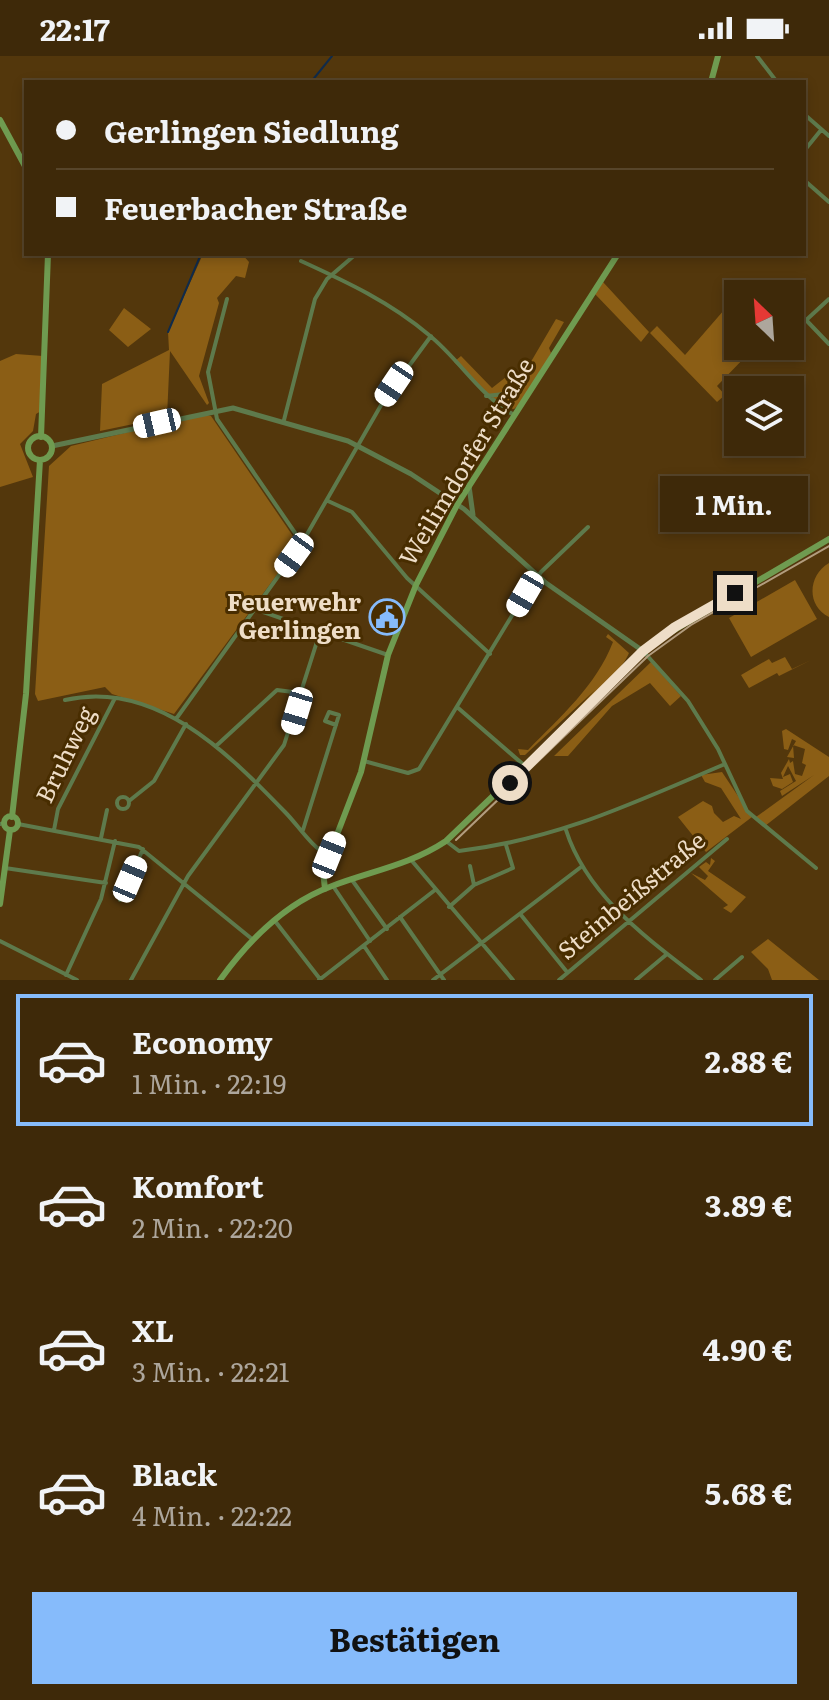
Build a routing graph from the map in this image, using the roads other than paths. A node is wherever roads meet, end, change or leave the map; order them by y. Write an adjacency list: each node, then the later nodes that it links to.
1 (718, 56): 3 (main road)
2 (757, 56): 4 (street)
3 (712, 80)
4 (775, 80)
5 (806, 116): 8 (street)
6 (0, 120): 10 (main road)
7 (829, 128): 8 (street)
8 (825, 133): 9 (street)
9 (806, 149)
10 (24, 164)
11 (806, 182): 12 (street)
12 (829, 202)
13 (48, 256): 28 (main road)
14 (354, 256): 17 (street)
15 (617, 256): 26 (main road, Weilimdorfer Straße)
16 (301, 261): 17 (street)
17 (331, 275): 21 (street); 27 (street)
18 (227, 299): 25 (street)
19 (829, 299): 20 (street)
20 (806, 320): 22 (street)
21 (431, 336): 23 (street); 30 (street)
22 (829, 344)
23 (486, 396): 24 (street); 24 (street)
24 (502, 407): 26 (street)
25 (217, 409): 27 (street); 29 (street); 38 (street)
26 (516, 416): 32 (main road, Weilimdorfer Straße)
27 (284, 420): 30 (street)
28 (41, 437): 29 (main road); 31 (main road)
29 (52, 446): 31 (main road)
30 (357, 446): 33 (street); 34 (street)
31 (40, 460): 60 (main road)
32 (469, 486): 34 (main road, Weilimdorfer Straße); 35 (street)
33 (328, 501): 38 (street); 40 (street)
34 (457, 505): 35 (street); 40 (main road, Weilimdorfer Straße)
35 (473, 516): 39 (street)
36 (588, 527): 39 (street)
37 (829, 539): 43 (main road)
38 (302, 543): 41 (street)
39 (538, 576): 43 (street); 44 (street)
40 (416, 585): 44 (street); 45 (main road, Weilimdorfer Straße)
41 (254, 609): 42 (street); 50 (street)
42 (321, 629): 45 (street); 46 (street)
43 (643, 651): 55 (street); 56 (main road)
44 (490, 654): 49 (street)
45 (388, 655): 54 (main road, Weilimdorfer Straße)
46 (301, 693): 53 (street); 57 (street)
47 (115, 698): 48 (street); 50 (street); 64 (street, Bruhweg)
48 (65, 700)
49 (457, 707): 54 (street); 56 (street)
50 (176, 719): 51 (street)
51 (186, 724): 53 (street); 58 (street)
52 (336, 725): 65 (street)
53 (216, 746): 57 (street)
54 (364, 761): 73 (main road, Weilimdorfer Straße)
55 (725, 764): 66 (street); 78 (street)
56 (526, 767): 70 (main road)
57 (258, 784): 65 (street); 80 (street)
58 (129, 801)
59 (107, 810): 67 (street)
60 (12, 817): 61 (main road); 62 (main road)
61 (2, 824): 63 (main road)
62 (18, 824): 63 (main road); 64 (street)
63 (10, 830): 77 (main road)
64 (54, 830): 67 (street)
65 (303, 830): 73 (street)
66 (566, 830): 71 (street); 76 (street)
67 (101, 838): 69 (street)
68 (727, 839): 91 (street, Steinbeißstraße)
69 (115, 841): 72 (street); 81 (street)
70 (446, 841): 71 (street); 74 (main road)
71 (506, 845): 82 (street)
72 (143, 849): 80 (street); 85 (street)
73 (329, 855): 83 (main road, Weilimdorfer Straße)
74 (412, 861): 79 (main road); 84 (street)
75 (470, 866): 82 (street)
76 (582, 867): 88 (street); 91 (street)
77 (5, 868): 81 (street); 86 (main road)
78 (816, 868)
79 (352, 880): 83 (main road); 92 (street)
80 (184, 882): 93 (street); 104 (street)
81 (106, 883): 102 (street)
82 (474, 885): 87 (street)
83 (329, 887): 90 (main road); 95 (street)
84 (435, 890): 87 (street); 89 (street)
85 (120, 900)
86 (0, 904)
87 (449, 907): 96 (street)
88 (521, 915): 96 (street); 100 (street)
89 (400, 917): 92 (street); 101 (street)
90 (275, 921): 93 (main road); 106 (street)
91 (627, 923): 98 (street); 100 (street, Steinbeißstraße)
92 (387, 929): 95 (street)
93 (252, 939): 105 (main road)
94 (0, 941): 102 (street)
95 (370, 941): 97 (street)
96 (481, 944): 101 (street); 110 (street)
97 (364, 946): 106 (street); 107 (street)
98 (667, 954): 112 (street); 113 (street)
99 (742, 957): 114 (street)
100 (568, 973): 111 (street, Steinbeißstraße)
101 (441, 975): 108 (street); 109 (street)
102 (66, 977): 103 (street)
103 (77, 980)
104 (131, 980)
105 (220, 980)
106 (319, 980)
107 (387, 980)
108 (433, 980)
109 (444, 980)
110 (513, 980)
111 (559, 980)
112 (636, 980)
113 (701, 980)
114 (715, 980)

